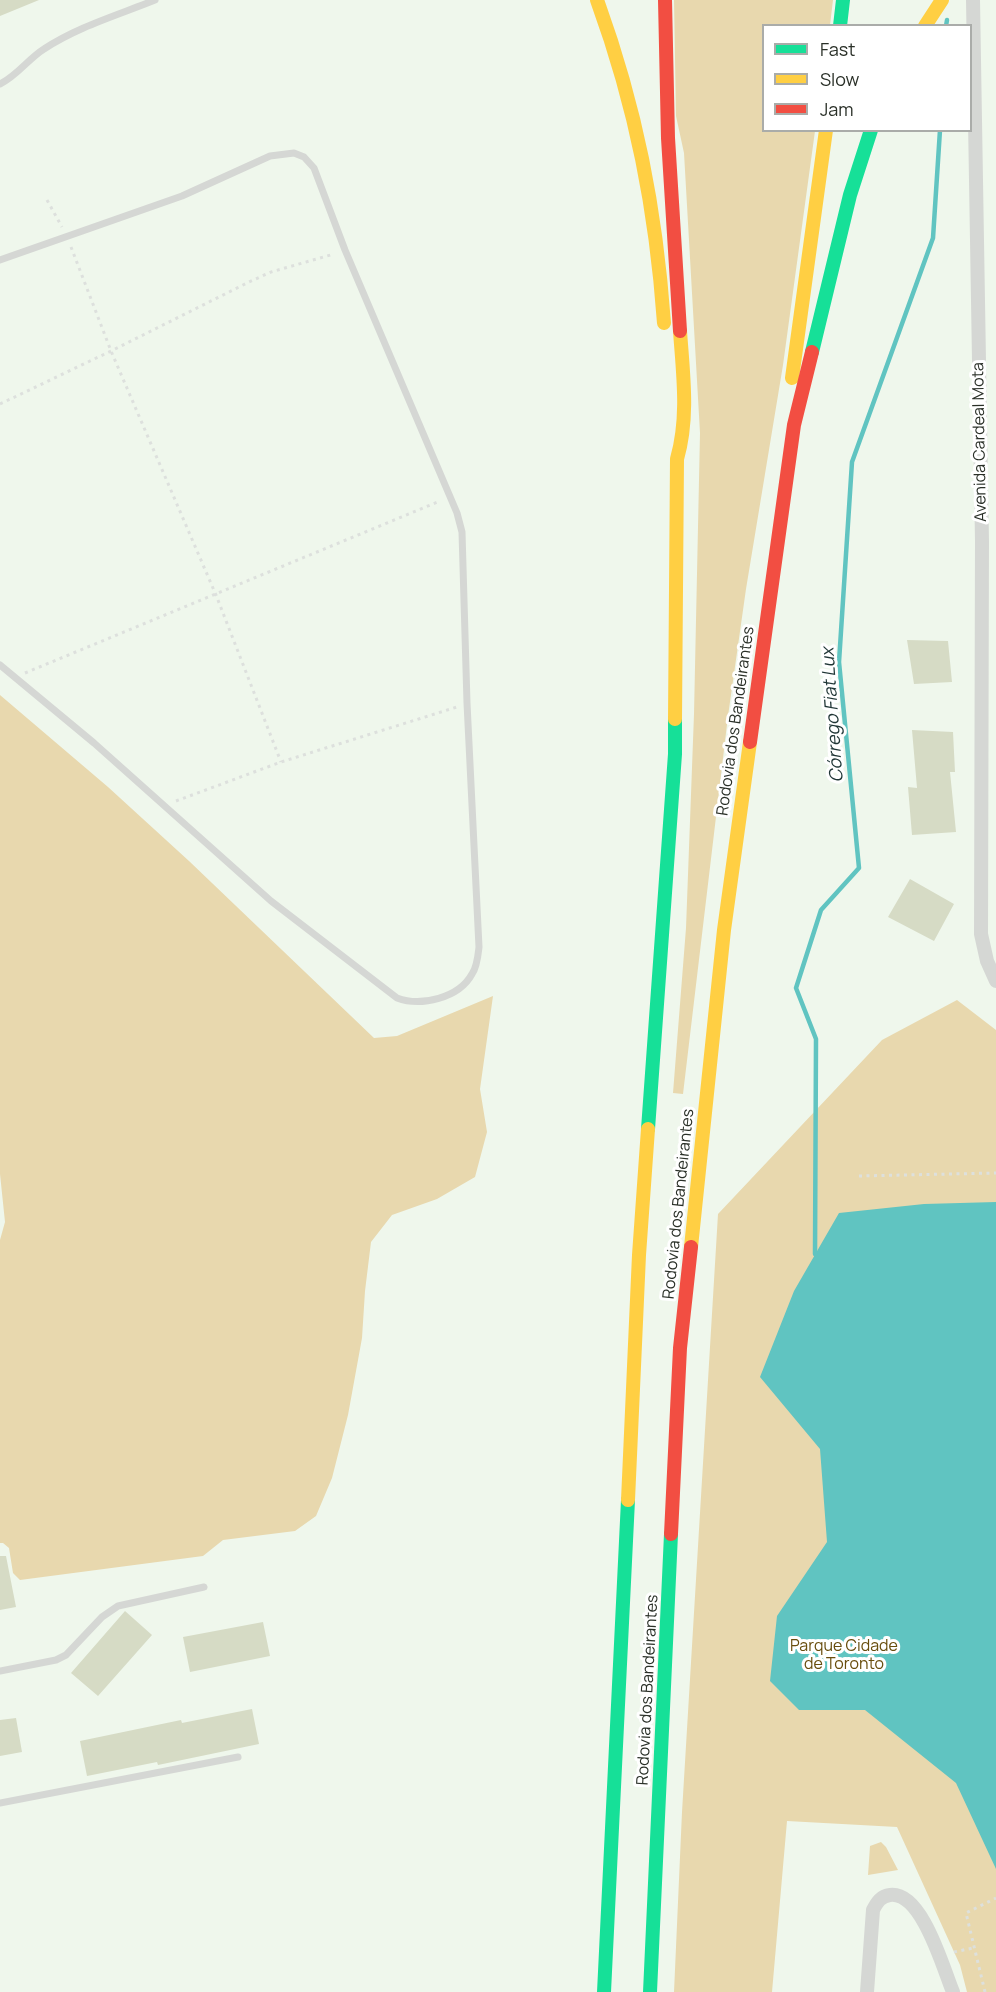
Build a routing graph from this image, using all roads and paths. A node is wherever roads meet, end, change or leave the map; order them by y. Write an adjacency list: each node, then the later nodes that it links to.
1 (155, 0): 9 (lane)
2 (597, 0): 16 (highway)
3 (664, 0): 21 (highway)
4 (843, 0): 7 (highway)
5 (942, 0): 8 (highway)
6 (972, 3): 23 (street, Avenida Cardeal Mota)
7 (840, 24)
8 (926, 24)
9 (0, 84)
10 (826, 132): 20 (highway)
11 (870, 132): 20 (highway)
12 (47, 200): 13 (path)
13 (67, 237): 14 (lane); 15 (lane); 17 (path)
14 (345, 250): 17 (path); 22 (lane)
15 (0, 260)
16 (664, 333)
17 (111, 351): 18 (path); 24 (path)
18 (0, 404)
19 (670, 424): 21 (highway)
20 (794, 425): 43 (highway, Rodovia dos Bandeirantes)
21 (677, 459): 42 (highway, Rodovia dos Bandeirantes)
22 (450, 497): 24 (path); 27 (lane)
23 (989, 540): 28 (street, Avenida Cardeal Mota)
24 (216, 596): 26 (path); 29 (path)
25 (0, 665): 26 (lane)
26 (15, 677): 30 (lane)
27 (467, 704): 29 (path); 30 (lane)
28 (989, 754): 31 (street, Avenida Cardeal Mota)
29 (281, 762): 30 (path)
30 (164, 806)
31 (989, 818): 32 (street, Avenida Cardeal Mota)
32 (996, 981)
33 (996, 1173): 34 (path)
34 (858, 1176)
35 (204, 1587): 36 (lane)
36 (0, 1671)
37 (238, 1756): 38 (lane)
38 (0, 1803)
39 (996, 1898): 40 (path)
40 (973, 1948): 41 (path); 46 (path)
41 (954, 1952)
42 (604, 1992)
43 (650, 1992)
44 (867, 1992): 45 (street)
45 (953, 1992)
46 (985, 1992)

